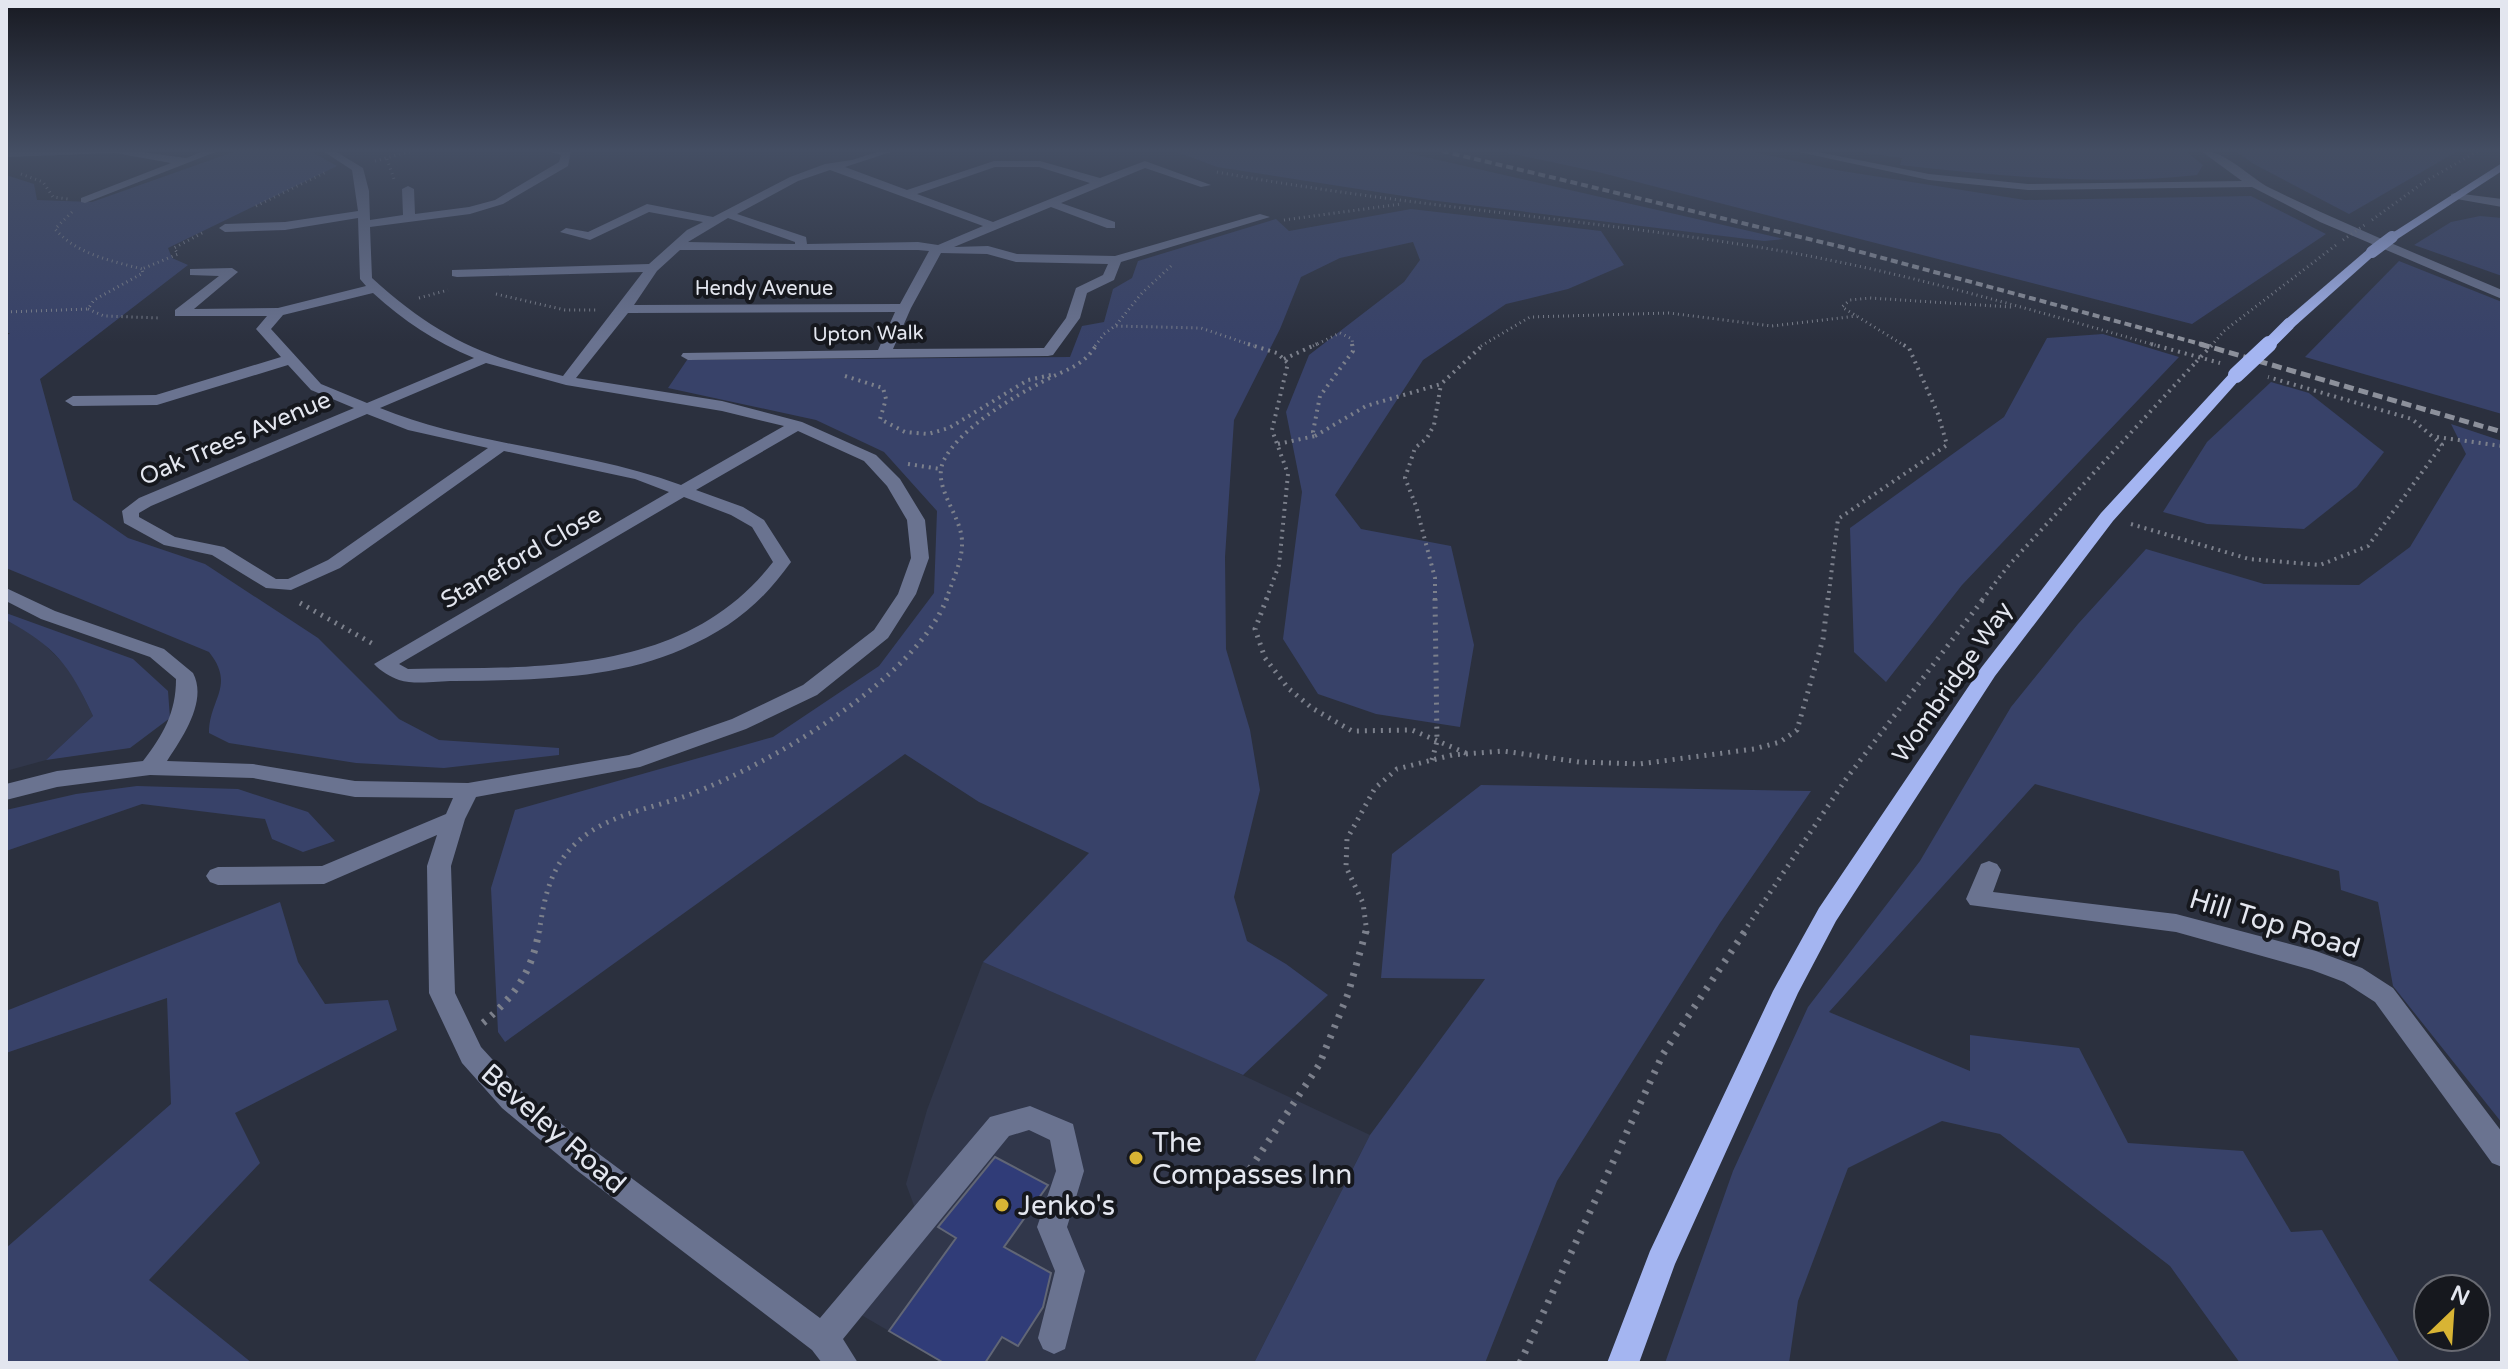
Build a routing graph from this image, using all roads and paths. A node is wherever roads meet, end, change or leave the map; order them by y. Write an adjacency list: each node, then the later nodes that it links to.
1 (68, 215): 38 (path)
2 (364, 215): 18 (street)
3 (409, 215): 17 (street)
4 (433, 215): 17 (street)
5 (633, 215): 23 (street)
6 (704, 215): 16 (street)
7 (726, 215): 16 (street)
8 (963, 215): 20 (street)
9 (1016, 215): 20 (street)
10 (1083, 215): 21 (street)
11 (1306, 215): 19 (path)
12 (1501, 215): 37 (path)
13 (2318, 215): 34 (street)
14 (2379, 215): 82 (path, bridge)
15 (2426, 215): 49 (main road, Wombridge Way, bridge)
16 (722, 217): 24 (street); 25 (street)
17 (409, 218): 18 (street)
18 (365, 219): 22 (street); 32 (street)
19 (1269, 220): 27 (street)
20 (990, 225): 26 (street)
21 (1111, 225)
22 (225, 228)
23 (566, 232)
24 (675, 246): 25 (street); 29 (street)
25 (800, 248): 26 (street)
26 (937, 249): 27 (street); 36 (street)
27 (1116, 260): 44 (street, Upton Walk)
28 (1179, 262): 48 (path)
29 (652, 268): 31 (street); 39 (street)
30 (195, 272): 42 (street)
31 (459, 279): 35 (path)
32 (376, 288): 35 (street); 41 (street)
33 (491, 292): 39 (path)
34 (2502, 295)
35 (395, 306): 46 (street)
36 (904, 308): 39 (street, Hendy Avenue); 44 (street)
37 (2027, 308): 43 (path); 49 (path)
38 (88, 309): 40 (path); 42 (path)
39 (624, 309): 53 (street)
40 (6, 312)
41 (278, 312): 42 (street); 47 (street)
42 (180, 313)
43 (1857, 316): 54 (path); 69 (path)
44 (884, 353): 45 (street, Upton Walk)
45 (688, 356)
46 (486, 358): 53 (street); 56 (street, Oak Trees Avenue)
47 (291, 359): 55 (street); 56 (street)
48 (1284, 359): 58 (path); 60 (path)
49 (2235, 371): 64 (main road, Wombridge Way)
50 (834, 375): 51 (path)
51 (1058, 375)
52 (2263, 375): 59 (path)
53 (566, 381): 57 (street)
54 (1441, 384): 58 (path); 68 (path)
55 (73, 401)
56 (365, 409): 61 (street); 65 (street, Oak Trees Avenue)
57 (797, 425): 63 (street, Staneford Close); 72 (street)
58 (1315, 436): 60 (path)
59 (2437, 437): 62 (path); 64 (path)
60 (1278, 444): 68 (path)
61 (501, 446): 63 (street); 65 (street)
62 (2502, 446)
63 (682, 491): 67 (street, Staneford Close); 67 (street)
64 (2107, 517): 83 (main road, Wombridge Way)
65 (291, 585): 67 (path)
66 (6, 594): 71 (street)
67 (390, 661)
68 (1437, 741): 69 (path); 70 (path)
69 (1468, 754): 70 (path)
70 (1432, 760): 78 (path)
71 (150, 768): 72 (street); 73 (street)
72 (468, 791): 74 (street, Beveley Road)
73 (6, 792)
74 (454, 819): 76 (street); 80 (street, Beveley Road)
75 (1989, 870): 77 (street, Hill Top Road)
76 (218, 876)
77 (2502, 1154)
78 (1250, 1169)
79 (1054, 1338): 80 (street)
80 (823, 1339): 81 (street, Beveley Road)
81 (842, 1363)
82 (1520, 1363)
83 (1623, 1363)

